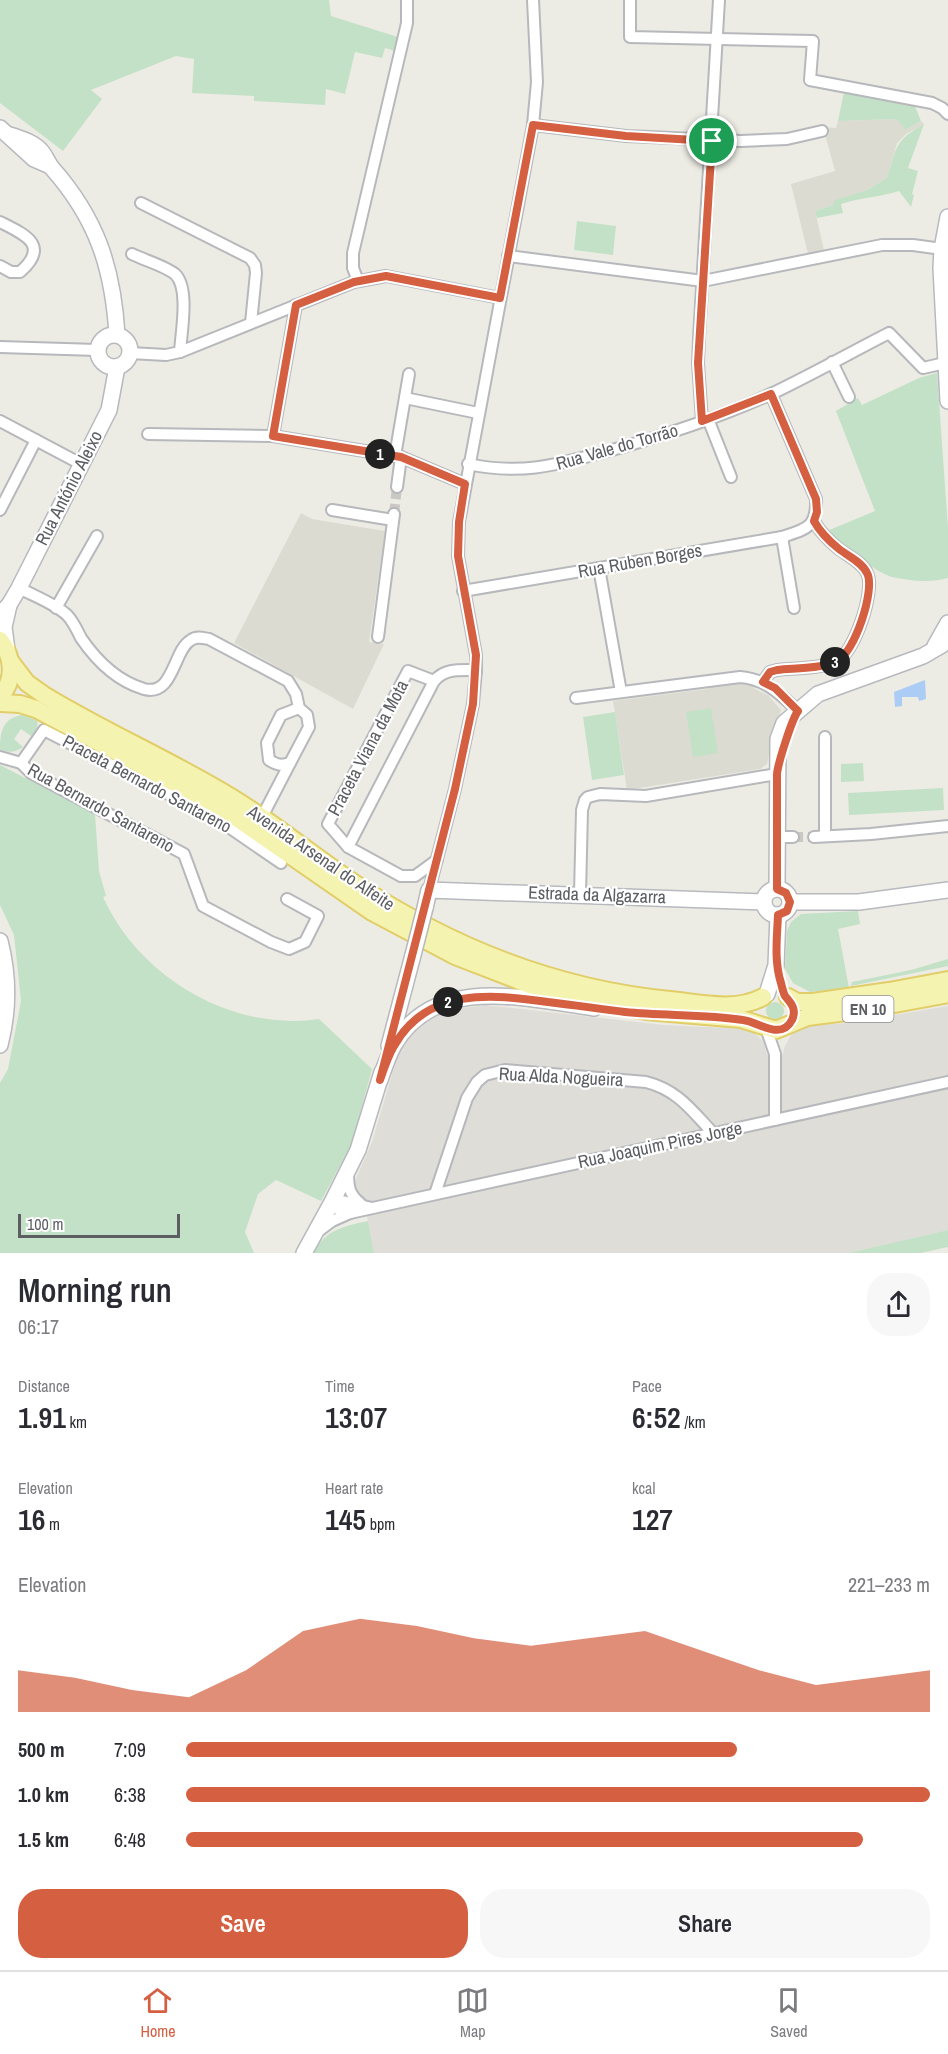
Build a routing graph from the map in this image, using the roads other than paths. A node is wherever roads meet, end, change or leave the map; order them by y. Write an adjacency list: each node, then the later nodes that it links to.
1 (407, 0): 18 (street)
2 (533, 0): 7 (street)
3 (630, 0): 5 (street)
4 (719, 0): 5 (street)
5 (717, 38): 6 (street); 10 (street)
6 (948, 114)
7 (533, 125): 10 (street); 16 (street)
8 (822, 131): 10 (street)
9 (5, 132): 24 (main road)
10 (712, 141): 19 (street)
11 (141, 203): 22 (street)
12 (948, 217): 14 (main road)
13 (0, 222): 17 (street)
14 (942, 249): 19 (street); 23 (main road)
15 (132, 254): 27 (street)
16 (508, 256): 19 (street); 20 (street)
17 (0, 266)
18 (358, 281): 20 (street); 21 (street)
19 (702, 281): 38 (street)
20 (500, 298): 37 (street)
21 (296, 305): 22 (street); 41 (street)
22 (251, 323): 27 (street)
23 (946, 326): 30 (main road)
24 (117, 335): 26 (main road); 28 (main road)
25 (0, 347): 26 (street)
26 (97, 350): 31 (main road)
27 (180, 352): 28 (street)
28 (130, 353): 31 (main road)
29 (832, 362): 30 (street, Rua Vale do Torrão); 33 (street, Rua Vale do Torrão); 34 (street)
30 (945, 363): 36 (main road)
31 (117, 368): 44 (main road, Rua António Aleixo)
32 (409, 374): 35 (street)
33 (771, 394): 38 (street, Rua Vale do Torrão); 51 (street)
34 (849, 397)
35 (405, 398): 37 (street); 43 (street)
36 (948, 401)
37 (478, 413): 45 (street)
38 (705, 420): 45 (street, Rua Vale do Torrão); 46 (street)
39 (0, 421): 42 (street)
40 (148, 434): 41 (street)
41 (273, 436): 43 (street)
42 (36, 440): 44 (street); 49 (street)
43 (398, 457): 47 (street); 48 (street)
44 (81, 464): 55 (main road, Rua António Aleixo)
45 (468, 464): 47 (street)
46 (731, 477)
47 (465, 484): 56 (street)
48 (397, 487)
49 (0, 510)
50 (332, 510): 61 (street)
51 (814, 521): 53 (street, Rua Ruben Borges); 66 (street)
52 (97, 536): 57 (street)
53 (782, 537): 54 (street, Rua Ruben Borges); 58 (street)
54 (599, 568): 56 (street, Rua Ruben Borges); 67 (street)
55 (19, 588): 57 (street); 59 (main road, Rua António Aleixo)
56 (463, 591): 64 (street)
57 (56, 608): 71 (street)
58 (795, 608)
59 (4, 610): 63 (main road, Rua António Aleixo)
60 (948, 622): 62 (main road)
61 (378, 637)
62 (943, 644): 72 (main road)
63 (6, 651): 68 (main road); 78 (main road, Avenida Arsenal do Alfeite)
64 (476, 669): 65 (street, Praceta Viana da Mota); 83 (street)
65 (434, 681): 82 (street, Praceta Viana da Mota); 82 (street, Praceta Viana da Mota)
66 (763, 682): 67 (street); 72 (street)
67 (621, 692): 69 (street)
68 (0, 697)
69 (576, 698)
70 (0, 703): 99 (main road, Avenida Arsenal do Alfeite)
71 (299, 708): 76 (street); 76 (street)
72 (796, 714): 77 (main road)
73 (825, 737): 79 (street)
74 (0, 758): 75 (street, Rua Bernardo Santareno)
75 (21, 763): 84 (street, Praceta Bernardo Santareno); 89 (street, Rua Bernardo Santareno)
76 (290, 764): 78 (street)
77 (778, 768): 80 (main road); 88 (street)
78 (262, 817): 97 (main road, Avenida Arsenal do Alfeite)
79 (948, 826)
80 (777, 837): 81 (street); 85 (main road)
81 (793, 837)
82 (348, 847): 83 (street, Praceta Viana da Mota)
83 (437, 860): 86 (street)
84 (281, 863)
85 (777, 889): 90 (main road); 91 (main road)
86 (429, 890): 88 (main road, Estrada da Algazarra); 104 (main road, bridge)
87 (948, 890): 91 (main road)
88 (580, 894): 90 (main road, Estrada da Algazarra)
89 (287, 899)
90 (764, 902): 92 (main road)
91 (790, 902): 92 (main road)
92 (778, 915): 94 (main road)
93 (0, 941): 102 (main road)
94 (776, 965): 97 (main road); 98 (main road)
95 (948, 980): 98 (main road, EN 10)
96 (948, 994): 100 (main road, EN 10)
97 (765, 996): 98 (main road); 101 (main road)
98 (786, 996): 100 (main road)
99 (701, 1017): 101 (main road, Avenida Arsenal do Alfeite); 104 (main road)
100 (786, 1026): 101 (main road); 103 (street)
101 (764, 1027): 103 (street)
102 (0, 1045)
103 (775, 1062): 106 (street)
104 (380, 1080): 108 (main road)
105 (948, 1082): 106 (street, Rua Joaquim Pires Jorge)
106 (775, 1120): 107 (street, Rua Joaquim Pires Jorge)
107 (713, 1133): 109 (street, Rua Joaquim Pires Jorge); 109 (street, Rua Alda Nogueira)
108 (348, 1171): 110 (main road); 111 (street)
109 (435, 1194): 111 (street, Rua Joaquim Pires Jorge)
110 (332, 1202): 111 (street, Rua Joaquim Pires Jorge); 112 (street); 113 (main road)
111 (367, 1207): 112 (street, Rua Joaquim Pires Jorge)
112 (350, 1212): 113 (street, Rua Joaquim Pires Jorge)
113 (315, 1234): 114 (main road)
114 (304, 1253)

